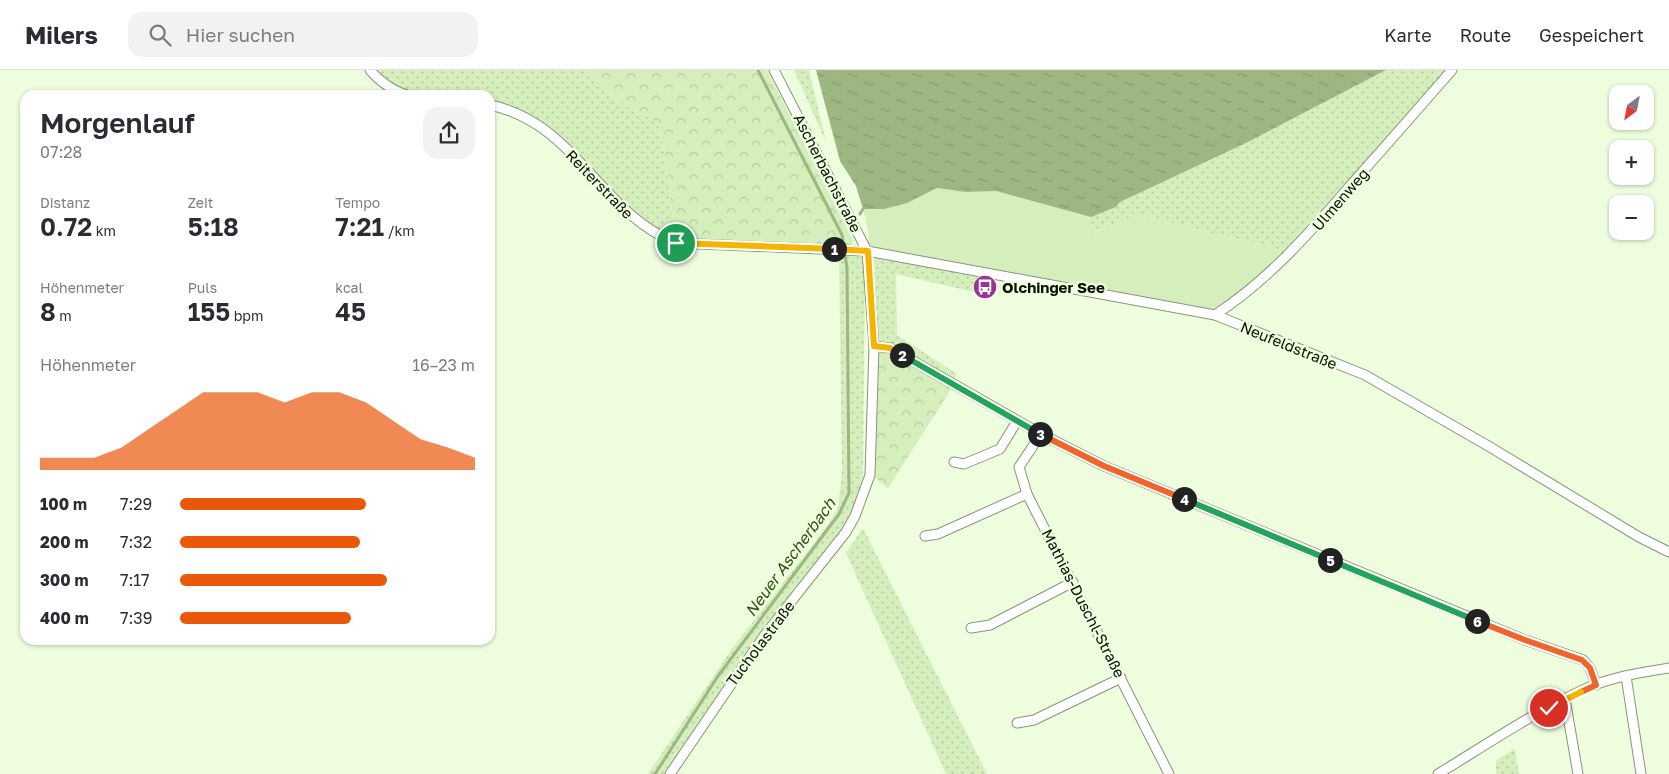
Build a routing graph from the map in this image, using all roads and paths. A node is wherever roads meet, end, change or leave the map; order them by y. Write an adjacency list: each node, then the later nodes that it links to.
1 (370, 70): 4 (street)
2 (774, 70): 6 (street, Ascherbachstraße)
3 (1452, 70): 7 (street, Ulmenweg)
4 (394, 90)
5 (495, 105): 6 (street, Reiterstraße)
6 (868, 251): 7 (street, Neufeldstraße); 8 (street, Ascherbachstraße)
7 (1215, 315): 15 (street, Neufeldstraße)
8 (874, 346): 9 (street); 13 (street, Ascherbachstraße)
9 (1017, 420): 10 (street); 11 (street)
10 (1040, 434): 12 (street, Mathias-Duschl-Straße); 21 (street)
11 (954, 462)
12 (1028, 494): 14 (street); 16 (street, Mathias-Duschl-Straße)
13 (855, 516): 25 (street, Tucholastraße)
14 (925, 536)
15 (1669, 552)
16 (1074, 582): 17 (street); 20 (street, Mathias-Duschl-Straße)
17 (971, 628)
18 (1669, 668): 19 (street)
19 (1626, 676): 21 (street); 28 (street)
20 (1121, 678): 23 (street); 24 (street, Mathias-Duschl-Straße)
21 (1596, 685): 22 (street)
22 (1565, 699): 26 (street); 27 (street)
23 (1016, 723)
24 (1167, 773)
25 (670, 774)
26 (1438, 774)
27 (1578, 774)
28 (1641, 774)

